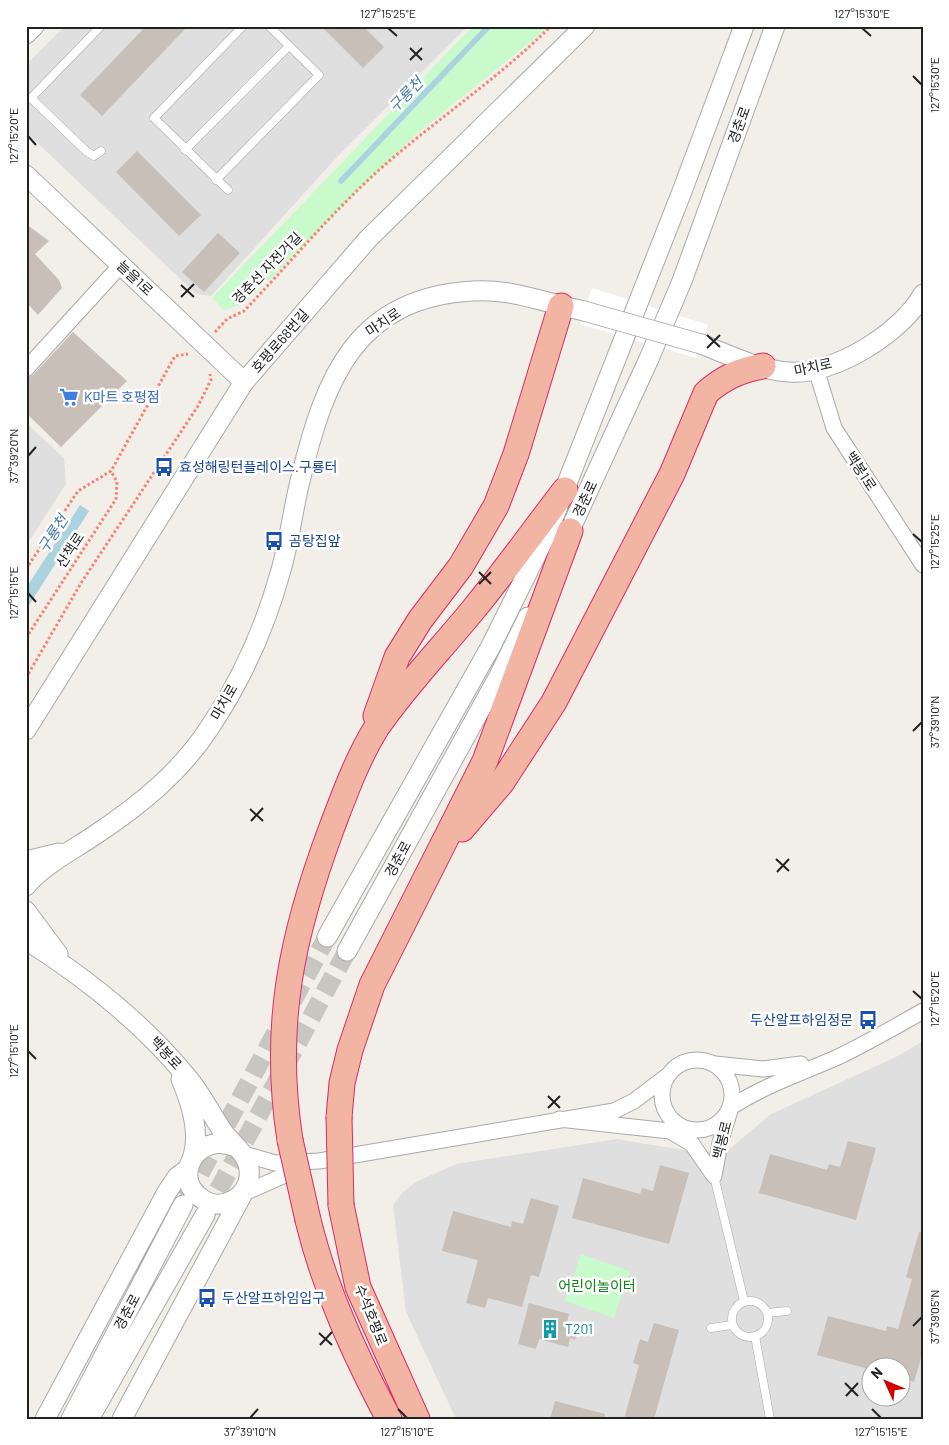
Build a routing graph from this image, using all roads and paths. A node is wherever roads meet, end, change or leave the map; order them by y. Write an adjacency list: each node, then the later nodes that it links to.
1 (34, 26): 9 (street)
2 (101, 26): 12 (lane)
3 (243, 26): 11 (lane)
4 (269, 26): 10 (lane)
5 (551, 26): 19 (path, 경춘선 자전거길)
6 (585, 26): 24 (street, 호평로68번길)
7 (775, 26): 27 (street, 경춘로)
8 (741, 29): 26 (street, 경춘로)
9 (26, 34)
10 (289, 46): 11 (lane); 14 (lane)
11 (185, 150): 14 (lane)
12 (101, 151)
13 (26, 175): 16 (street, 늘을1로)
14 (216, 180): 15 (lane)
15 (228, 190)
16 (121, 265): 19 (street, 늘을1로); 21 (street)
17 (922, 300): 22 (street, 마치로)
18 (573, 308): 20 (street, 마치로, bridge); 36 (highway); 37 (street, 마치로)
19 (204, 344): 24 (street, 늘을1로); 25 (path, 산책로)
20 (763, 366): 22 (street, 마치로); 38 (highway)
21 (26, 368)
22 (816, 369): 28 (street, 백봉1로)
23 (210, 370): 31 (path)
24 (244, 382): 32 (street, 호평로68번길)
25 (111, 471): 29 (path, 산책로); 30 (path, 산책로)
26 (564, 490): 36 (highway); 42 (street, 경춘로)
27 (570, 531): 38 (highway); 44 (street, 경춘로)
28 (923, 565)
29 (26, 569)
30 (26, 638)
31 (26, 678)
32 (41, 708): 33 (street); 34 (street, 호평로68번길); 35 (street, 호평로68번길)
33 (26, 726)
34 (26, 730)
35 (26, 741)
36 (360, 760): 71 (highway, 수석호평로, bridge)
37 (88, 840): 39 (street, 마치로); 40 (street, 마치로)
38 (436, 860): 72 (highway, 수석호평로, bridge)
39 (26, 861)
40 (26, 886)
41 (26, 911): 45 (street)
42 (327, 937)
43 (26, 940): 45 (street)
44 (348, 951)
45 (78, 975): 48 (street, 백봉로)
46 (923, 1011): 47 (street, 백봉로)
47 (837, 1057): 49 (street, 백봉로); 51 (street, 백봉로)
48 (172, 1060): 54 (street, 백봉로); 56 (street)
49 (713, 1064): 50 (street); 51 (street)
50 (668, 1076): 52 (street, 백봉로); 53 (street)
51 (731, 1106): 53 (street); 57 (street, 백봉로)
52 (559, 1119): 53 (street, 백봉로); 55 (street, 백봉로); 57 (street, 백봉로)
53 (673, 1122)
54 (240, 1151): 55 (street, 백봉로); 56 (street); 58 (street)
55 (319, 1161): 58 (street, 백봉로)
56 (190, 1163): 58 (street); 67 (street)
57 (714, 1176): 61 (lane)
58 (242, 1194): 70 (street)
59 (183, 1205): 68 (street, 경춘로)
60 (204, 1215): 69 (street, 경춘로)
61 (744, 1302): 63 (lane); 64 (lane)
62 (788, 1311): 63 (lane)
63 (767, 1313): 66 (lane)
64 (732, 1325): 65 (lane); 66 (lane)
65 (711, 1328)
66 (756, 1336): 73 (lane)
67 (45, 1419)
68 (71, 1419)
69 (89, 1419)
70 (122, 1419)
71 (389, 1419)
72 (417, 1419)
73 (770, 1419)

